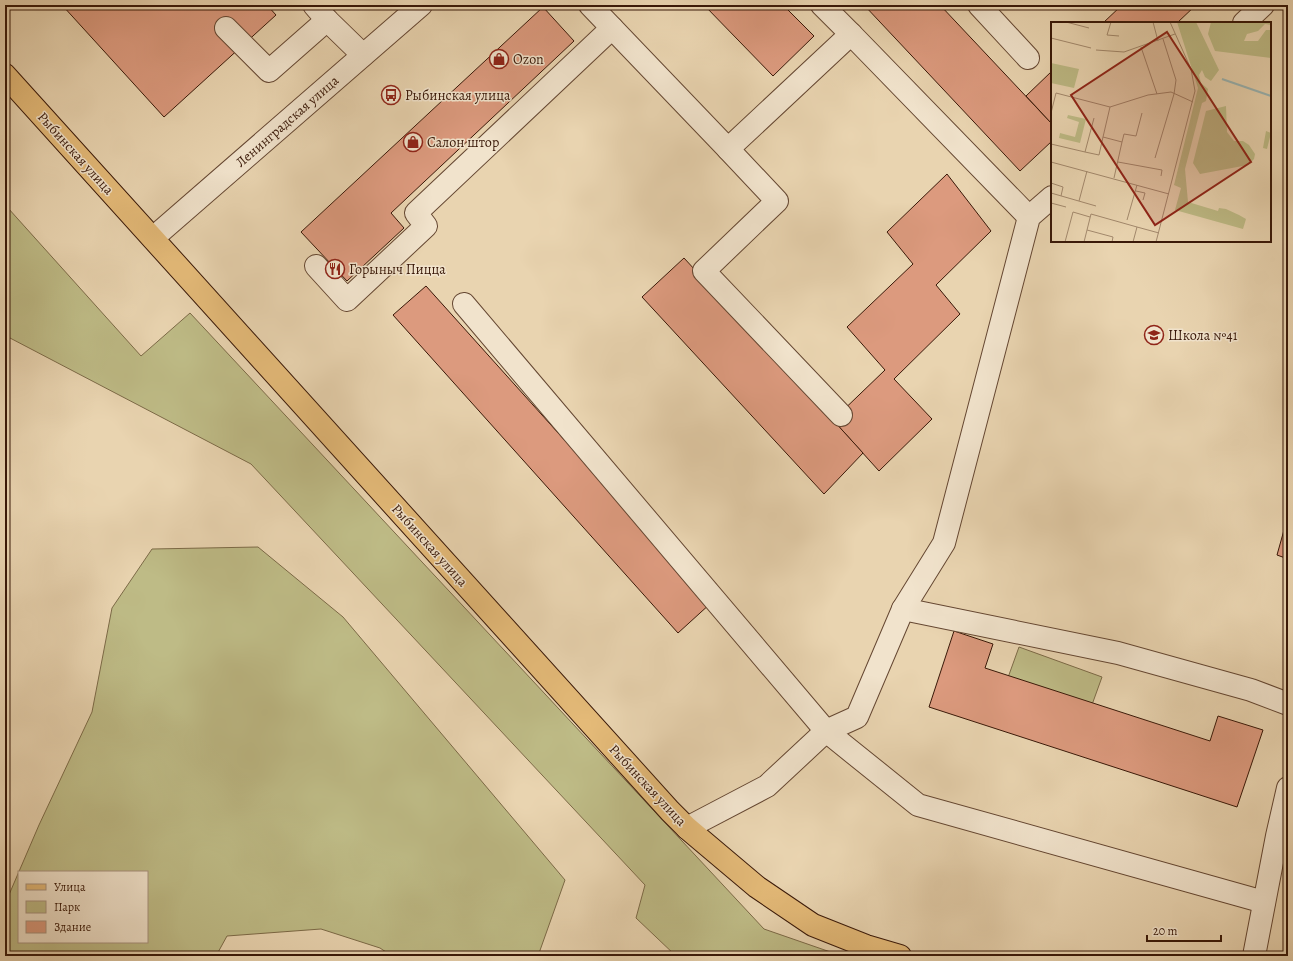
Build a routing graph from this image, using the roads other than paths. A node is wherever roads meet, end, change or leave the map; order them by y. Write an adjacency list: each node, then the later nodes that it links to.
1 (421, 5): 11 (street, Ленинградская улица)
2 (590, 5): 9 (street)
3 (822, 5): 10 (street)
4 (979, 5): 12 (street)
5 (1263, 5): 7 (street)
6 (321, 13): 8 (street); 11 (street)
7 (1245, 22)
8 (226, 28)
9 (612, 28): 14 (street); 18 (street)
10 (851, 34): 14 (street); 16 (street)
11 (363, 55): 17 (street, Ленинградская улица)
12 (1028, 58)
13 (5, 75): 17 (main road, Рыбинская улица)
14 (728, 149): 20 (street)
15 (1051, 198): 16 (street)
16 (1029, 217): 21 (street)
17 (153, 238): 25 (main road, Рыбинская улица)
18 (316, 266)
19 (464, 304): 23 (street)
20 (842, 415)
21 (903, 609): 22 (street); 23 (street)
22 (1288, 704)
23 (826, 731): 25 (street); 27 (street)
24 (1288, 788): 26 (street)
25 (687, 828): 28 (main road, Рыбинская улица)
26 (1280, 863): 27 (street)
27 (1264, 902): 29 (street)
28 (900, 956)
29 (1254, 956)

